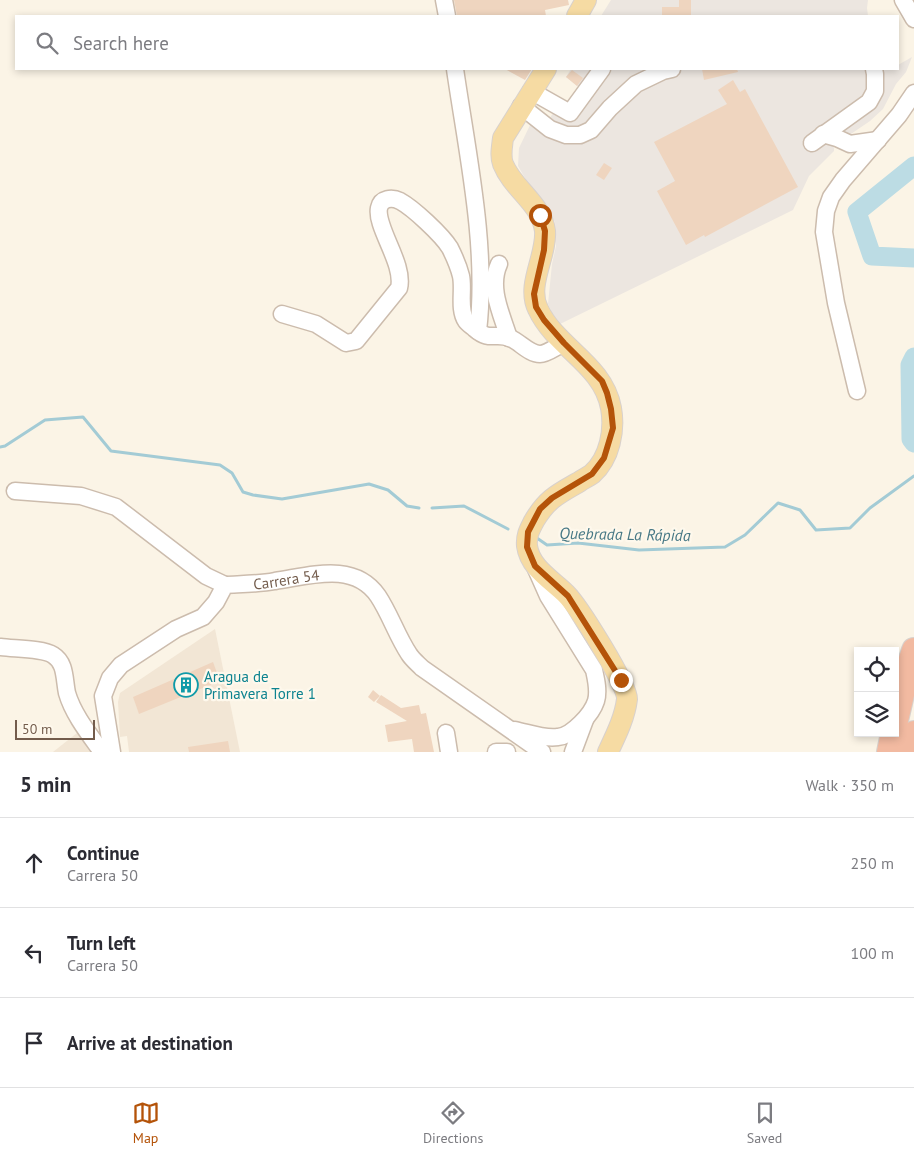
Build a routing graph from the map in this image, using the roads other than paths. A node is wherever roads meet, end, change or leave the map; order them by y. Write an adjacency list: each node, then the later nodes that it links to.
1 (444, 0): 4 (street)
2 (586, 0): 5 (main road)
3 (903, 0): 6 (street)
4 (447, 15)
5 (578, 15)
6 (914, 19)
7 (455, 70): 17 (street)
8 (545, 70): 13 (main road)
9 (601, 70): 13 (street)
10 (668, 70): 13 (street)
11 (874, 70): 14 (street)
12 (914, 93): 14 (street)
13 (526, 99): 19 (main road)
14 (878, 140): 20 (street)
15 (499, 264): 18 (street)
16 (282, 314): 17 (street)
17 (478, 331): 18 (street)
18 (509, 338): 19 (street)
19 (564, 343): 22 (main road)
20 (857, 391)
21 (15, 491): 23 (street)
22 (535, 566): 27 (street, Carrera 54); 39 (main road)
23 (225, 585): 28 (street, Carrera 54); 33 (street)
24 (0, 647): 32 (street)
25 (914, 650): 26 (highway)
26 (899, 707)
27 (586, 718): 28 (street, Carrera 54); 38 (street)
28 (506, 728): 37 (street, Carrera 54)
29 (446, 733): 34 (street)
30 (914, 733): 41 (highway)
31 (892, 737): 40 (highway)
32 (102, 752)
33 (112, 752)
34 (449, 752)
35 (496, 752): 36 (street)
36 (507, 752)
37 (542, 752)
38 (573, 752)
39 (608, 752)
40 (889, 752)
41 (909, 752)

